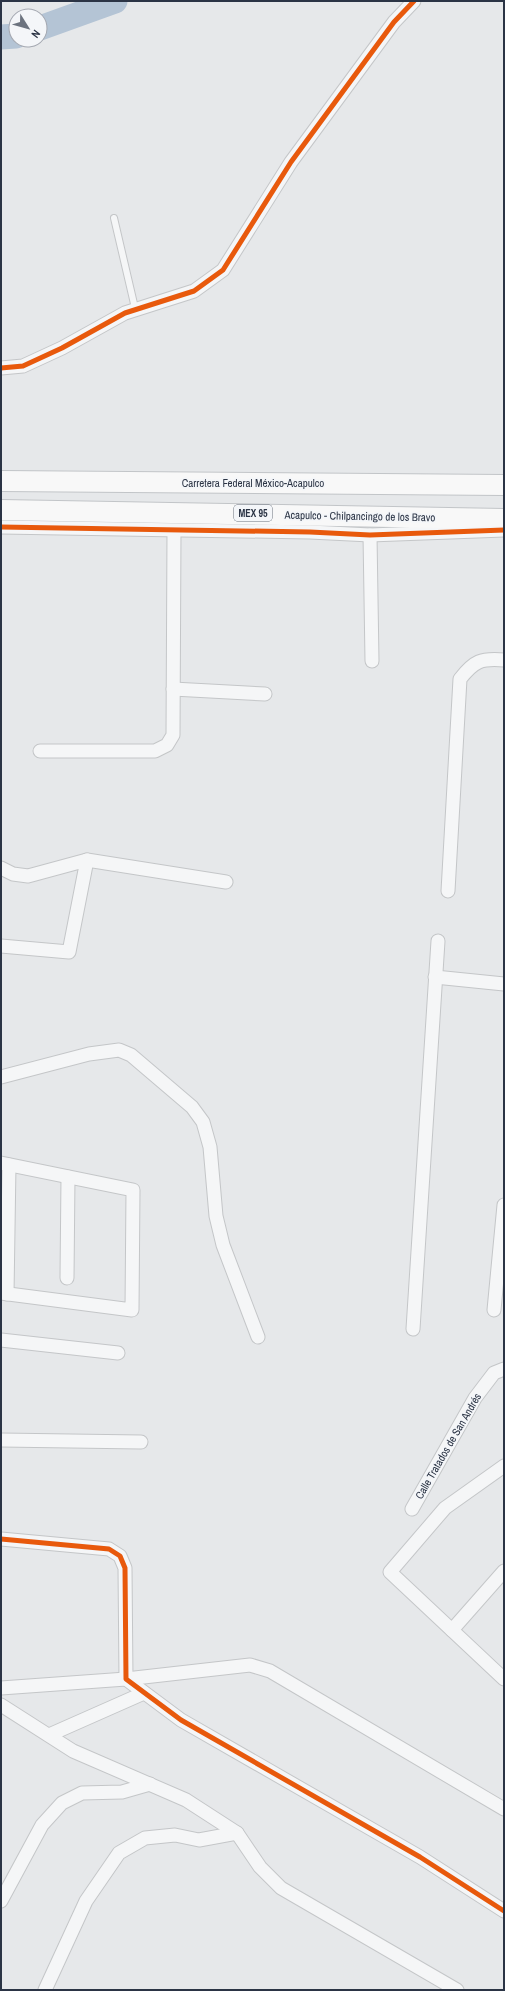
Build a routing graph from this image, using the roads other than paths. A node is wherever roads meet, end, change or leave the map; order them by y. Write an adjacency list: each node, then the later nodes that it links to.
1 (414, 1): 3 (street)
2 (114, 218): 3 (lane)
3 (135, 308): 4 (street)
4 (1, 368)
5 (1, 481): 6 (main road, Carretera Federal México-Acapulco)
6 (504, 485)
7 (1, 510): 8 (main road, Acapulco - Chilpancingo de los Bravo / MEX 95)
8 (504, 519)
9 (1, 527): 11 (street)
10 (504, 530): 12 (street)
11 (174, 531): 12 (street); 15 (street)
12 (370, 535): 14 (street)
13 (504, 660): 21 (street)
14 (372, 661)
15 (173, 689): 16 (street); 17 (street)
16 (266, 694)
17 (40, 751)
18 (86, 860): 19 (street); 20 (street); 23 (street)
19 (1, 868)
20 (226, 882)
21 (448, 891)
22 (438, 942): 24 (street)
23 (1, 946)
24 (435, 977): 25 (street); 33 (street)
25 (504, 984)
26 (1, 1077): 34 (street)
27 (5, 1164): 28 (street); 31 (street)
28 (68, 1177): 30 (street); 31 (street)
29 (504, 1206): 32 (street)
30 (67, 1278)
31 (4, 1293)
32 (494, 1310)
33 (413, 1329)
34 (258, 1337)
35 (1, 1340): 36 (street)
36 (118, 1353)
37 (504, 1369): 41 (street, Calle Tratados de San Andrés)
38 (1, 1440): 39 (street)
39 (141, 1442)
40 (504, 1466): 44 (street)
41 (412, 1509)
42 (1, 1539): 45 (street)
43 (504, 1571): 44 (street)
44 (452, 1630): 46 (street)
45 (126, 1678): 47 (street); 48 (street); 52 (street)
46 (504, 1679)
47 (1, 1688)
48 (144, 1693): 50 (street); 55 (street)
49 (1, 1705): 50 (street)
50 (49, 1735): 51 (street)
51 (150, 1784): 53 (street); 54 (street)
52 (504, 1809)
53 (237, 1833): 56 (street); 57 (street)
54 (1, 1901)
55 (504, 1911)
56 (45, 1990)
57 (457, 1990)

